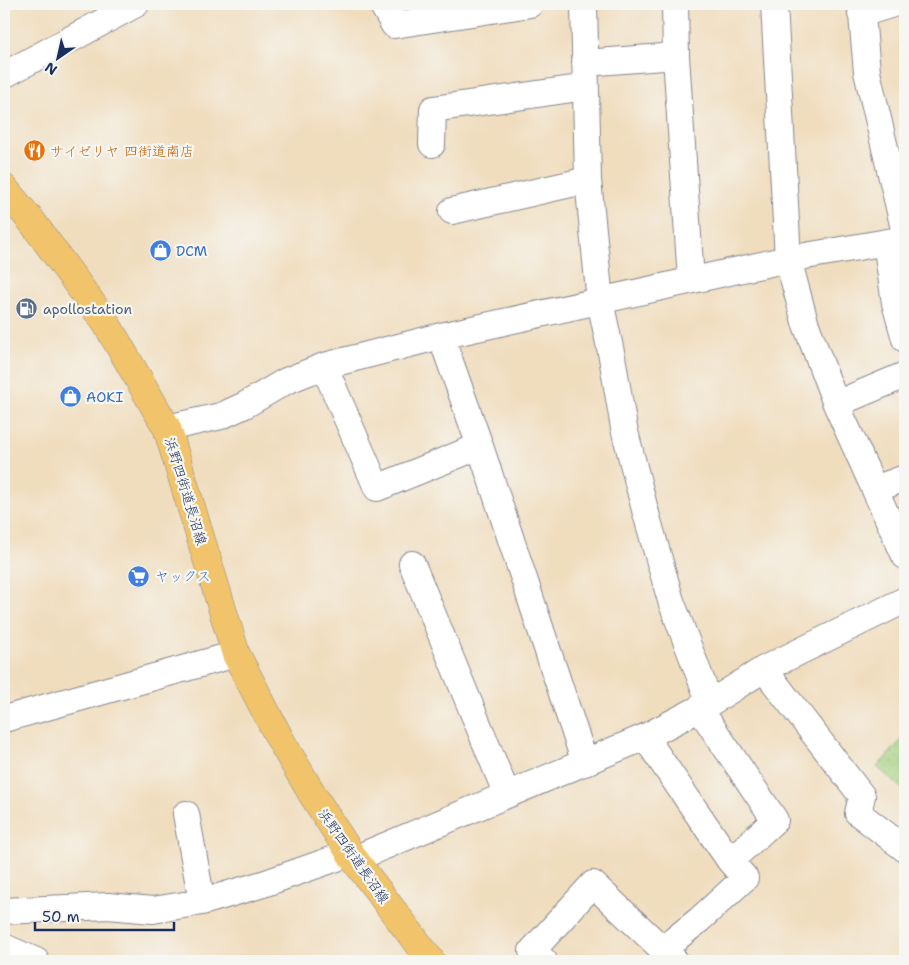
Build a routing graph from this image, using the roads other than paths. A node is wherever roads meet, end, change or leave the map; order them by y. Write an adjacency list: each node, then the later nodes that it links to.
1 (136, 4): 10 (street)
2 (382, 4): 3 (street)
3 (530, 4)
4 (584, 4): 11 (street)
5 (674, 4): 9 (street)
6 (774, 4): 17 (street)
7 (893, 4): 8 (street)
8 (861, 9): 16 (street)
9 (676, 56): 11 (street); 18 (street)
10 (4, 75)
11 (586, 75): 12 (street); 13 (street)
12 (432, 144)
13 (588, 180): 15 (street); 19 (street)
14 (4, 188): 25 (main road, 浜野四街道長沼線)
15 (452, 211)
16 (899, 238): 17 (street); 21 (street)
17 (788, 260): 18 (street); 24 (street)
18 (691, 280): 19 (street)
19 (600, 301): 20 (street); 34 (street)
20 (441, 336): 22 (street); 26 (street)
21 (905, 339)
22 (324, 366): 25 (street); 26 (street)
23 (905, 375): 24 (street)
24 (836, 404): 28 (street)
25 (167, 428): 32 (main road, 浜野四街道長沼線)
26 (480, 446): 37 (street)
27 (905, 478): 28 (street)
28 (875, 489): 29 (street)
29 (905, 556)
30 (412, 564): 38 (street)
31 (905, 600): 33 (street)
32 (236, 654): 35 (street); 41 (main road, 浜野四街道長沼線)
33 (764, 669): 34 (street); 40 (street)
34 (704, 706): 36 (street); 42 (street)
35 (4, 719)
36 (645, 737): 37 (street); 42 (street)
37 (584, 763): 38 (street)
38 (507, 795): 41 (street)
39 (186, 814): 43 (street)
40 (905, 850)
41 (352, 856): 43 (street); 48 (main road, 浜野四街道長沼線)
42 (730, 861): 46 (street)
43 (202, 902): 44 (street)
44 (4, 912)
45 (4, 947): 47 (street)
46 (669, 955): 49 (street)
47 (36, 961)
48 (431, 961)
49 (544, 961)

